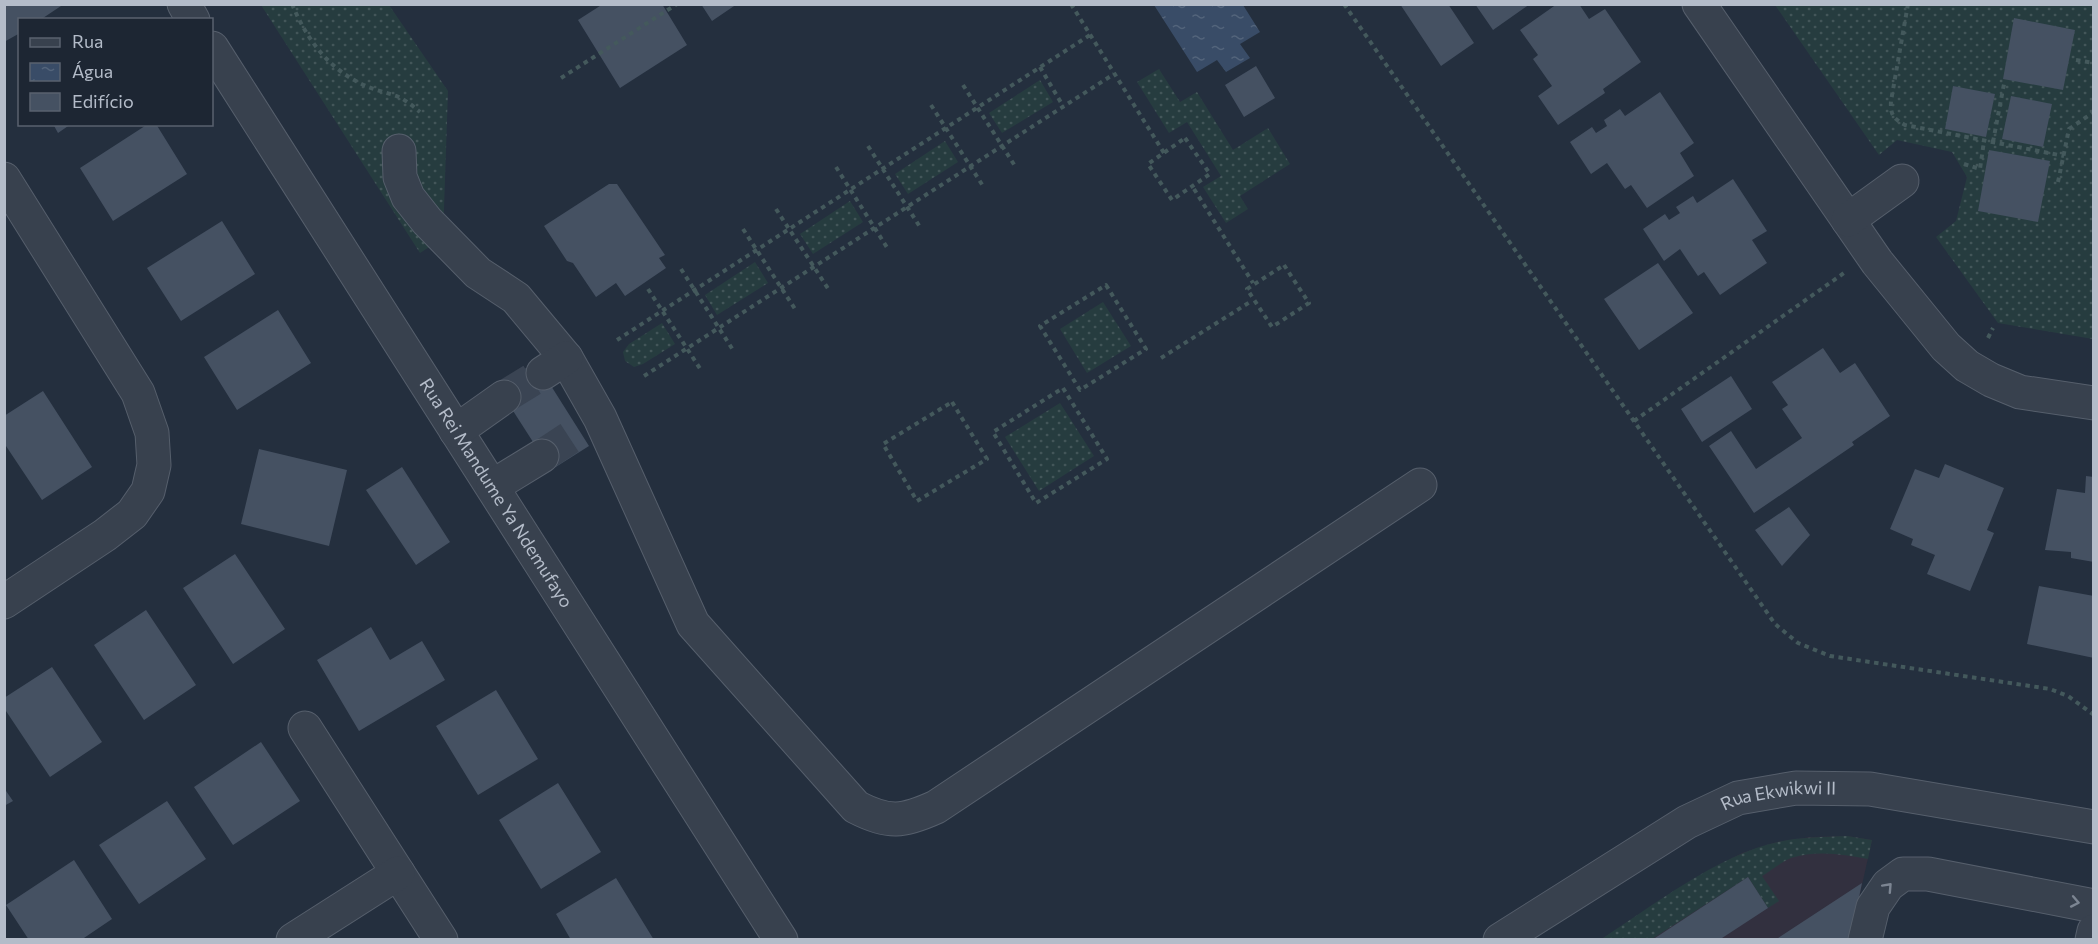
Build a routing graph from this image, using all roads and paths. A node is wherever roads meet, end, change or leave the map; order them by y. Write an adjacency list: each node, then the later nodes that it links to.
1 (184, 4): 8 (street)
2 (292, 4): 21 (path)
3 (677, 4): 15 (path)
4 (1071, 4): 9 (path)
5 (1344, 4): 75 (path)
6 (1699, 4): 44 (street)
7 (1908, 4): 24 (path)
8 (192, 18)
9 (1090, 35): 13 (path); 14 (path)
10 (213, 50): 76 (street, Rua Rei Mandume Ya Ndemufayo)
11 (2076, 60): 12 (path)
12 (2094, 63)
13 (1040, 67): 19 (path); 20 (path)
14 (1114, 74): 19 (path); 29 (path)
15 (561, 78)
16 (2004, 84): 25 (path)
17 (963, 85): 20 (path)
18 (931, 105): 23 (path)
19 (1064, 106): 26 (path)
20 (977, 107): 23 (path); 26 (path)
21 (420, 112)
22 (2094, 112): 30 (path)
23 (945, 128): 32 (path); 35 (path)
24 (1984, 141): 25 (path); 31 (path)
25 (1993, 142): 30 (path)
26 (1002, 145): 32 (path); 33 (path)
27 (868, 146): 35 (path)
28 (399, 151): 78 (street)
29 (1164, 153): 29 (path)
30 (2064, 156): 38 (path)
31 (1964, 164)
32 (970, 166): 39 (path); 42 (path)
33 (1015, 166)
34 (836, 167): 40 (path)
35 (882, 168): 40 (path); 42 (path)
36 (4, 179): 80 (street)
37 (1902, 181): 44 (street)
38 (2058, 182)
39 (983, 186)
40 (850, 189): 45 (path); 48 (path)
41 (1194, 189): 55 (path)
42 (907, 207): 45 (path); 46 (path)
43 (777, 209): 48 (path)
44 (1848, 220): 74 (street)
45 (874, 227): 50 (path); 52 (path)
46 (920, 227)
47 (743, 229): 49 (path)
48 (789, 229): 49 (path); 52 (path)
49 (756, 249): 57 (path); 59 (path)
50 (888, 249)
51 (1284, 265): 51 (path)
52 (814, 267): 57 (path); 60 (path)
53 (681, 269): 59 (path)
54 (1845, 273): 75 (path)
55 (1254, 283)
56 (1106, 285): 56 (path)
57 (781, 288): 62 (path); 64 (path)
58 (648, 289): 63 (path)
59 (694, 290): 63 (path); 64 (path)
60 (829, 290)
61 (1250, 302): 68 (path)
62 (795, 309)
63 (662, 310): 65 (path); 66 (path)
64 (719, 328): 66 (path); 67 (path)
65 (617, 339)
66 (687, 349): 69 (path); 70 (path)
67 (733, 350)
68 (1161, 358)
69 (701, 370)
70 (644, 376)
71 (1063, 388): 71 (path)
72 (504, 397): 76 (street)
73 (952, 402): 73 (path)
74 (2094, 403)
75 (1634, 421): 81 (path)
76 (456, 430): 79 (street, Rua Rei Mandume Ya Ndemufayo)
77 (542, 456): 79 (street)
78 (1420, 485)
79 (493, 486): 89 (street, Rua Rei Mandume Ya Ndemufayo)
80 (4, 602)
81 (2094, 715)
82 (305, 728): 84 (street)
83 (2094, 827): 90 (street, Rua Ekwikwi II)
84 (398, 873): 87 (street); 88 (street)
85 (2094, 906): 91 (street, one-way to 85)
86 (2094, 932): 92 (street)
87 (293, 939)
88 (441, 939)
89 (781, 939)
90 (1500, 939)
91 (1865, 939)
92 (2092, 939)

